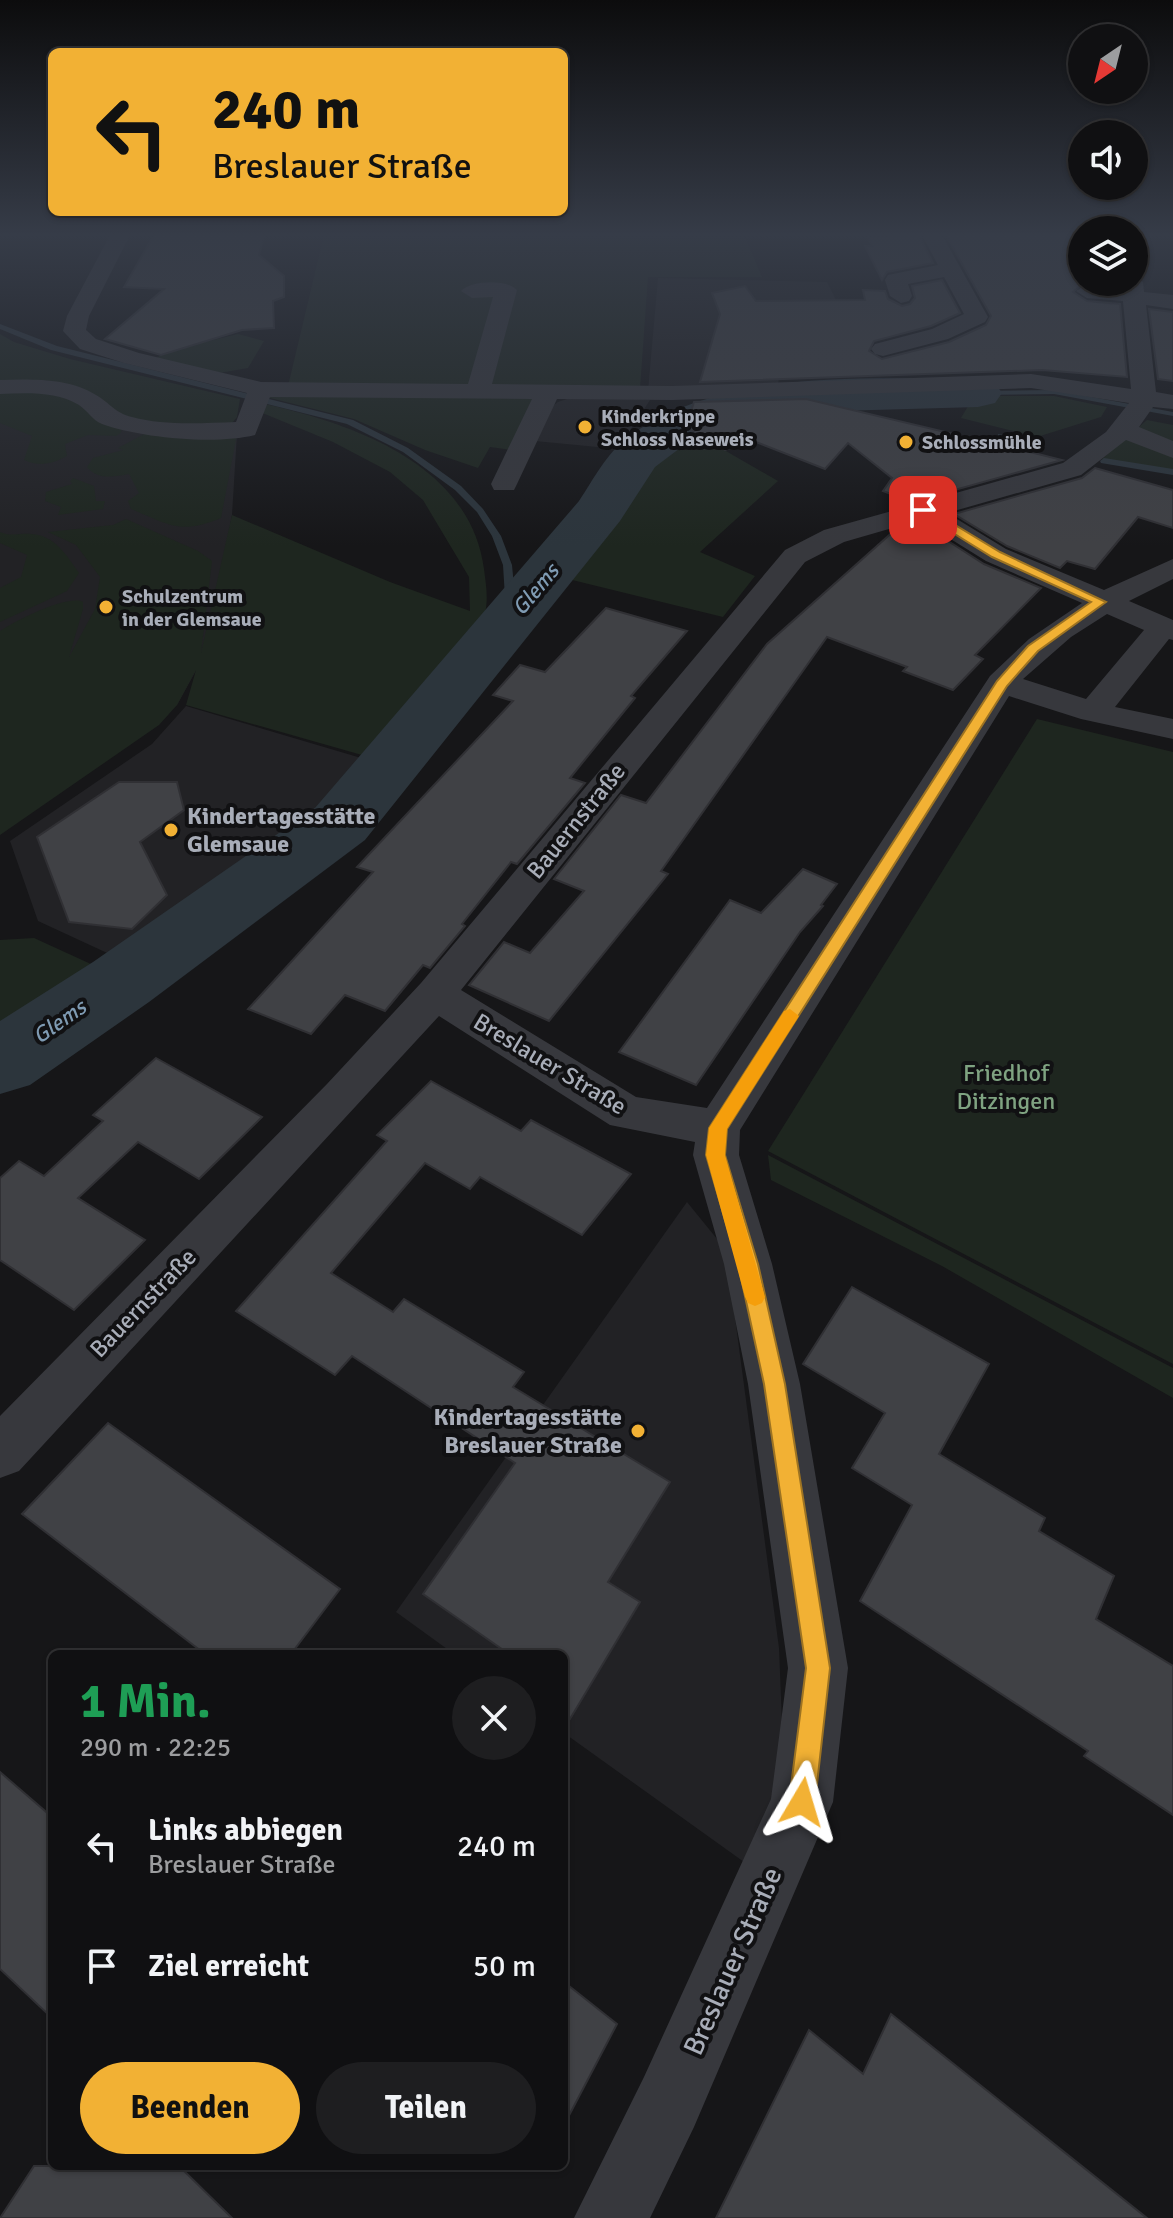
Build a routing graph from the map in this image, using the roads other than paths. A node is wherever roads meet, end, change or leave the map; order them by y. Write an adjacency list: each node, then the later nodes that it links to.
1 (80, 339): 9 (street)
2 (493, 339): 7 (street)
3 (955, 339): 5 (street)
4 (1139, 339): 11 (street)
5 (883, 349)
6 (0, 387): 9 (street)
7 (478, 391): 8 (street); 9 (street)
8 (548, 392): 11 (street); 13 (street)
9 (257, 398)
10 (1173, 402): 11 (street)
11 (1136, 411): 12 (street); 14 (street, Bauernstraße)
12 (1173, 450)
13 (504, 484)
14 (923, 510): 16 (street); 21 (street, Bauernstraße)
15 (1173, 568): 16 (street)
16 (1100, 602): 17 (street); 18 (street)
17 (1168, 629): 19 (street)
18 (1001, 683): 19 (street); 22 (street)
19 (1093, 712): 20 (street)
20 (1173, 729)
21 (435, 994): 22 (street, Breslauer Straße); 23 (street, Bauernstraße)
22 (718, 1128): 24 (street, Breslauer Straße)
23 (0, 1453)
24 (611, 2218)

